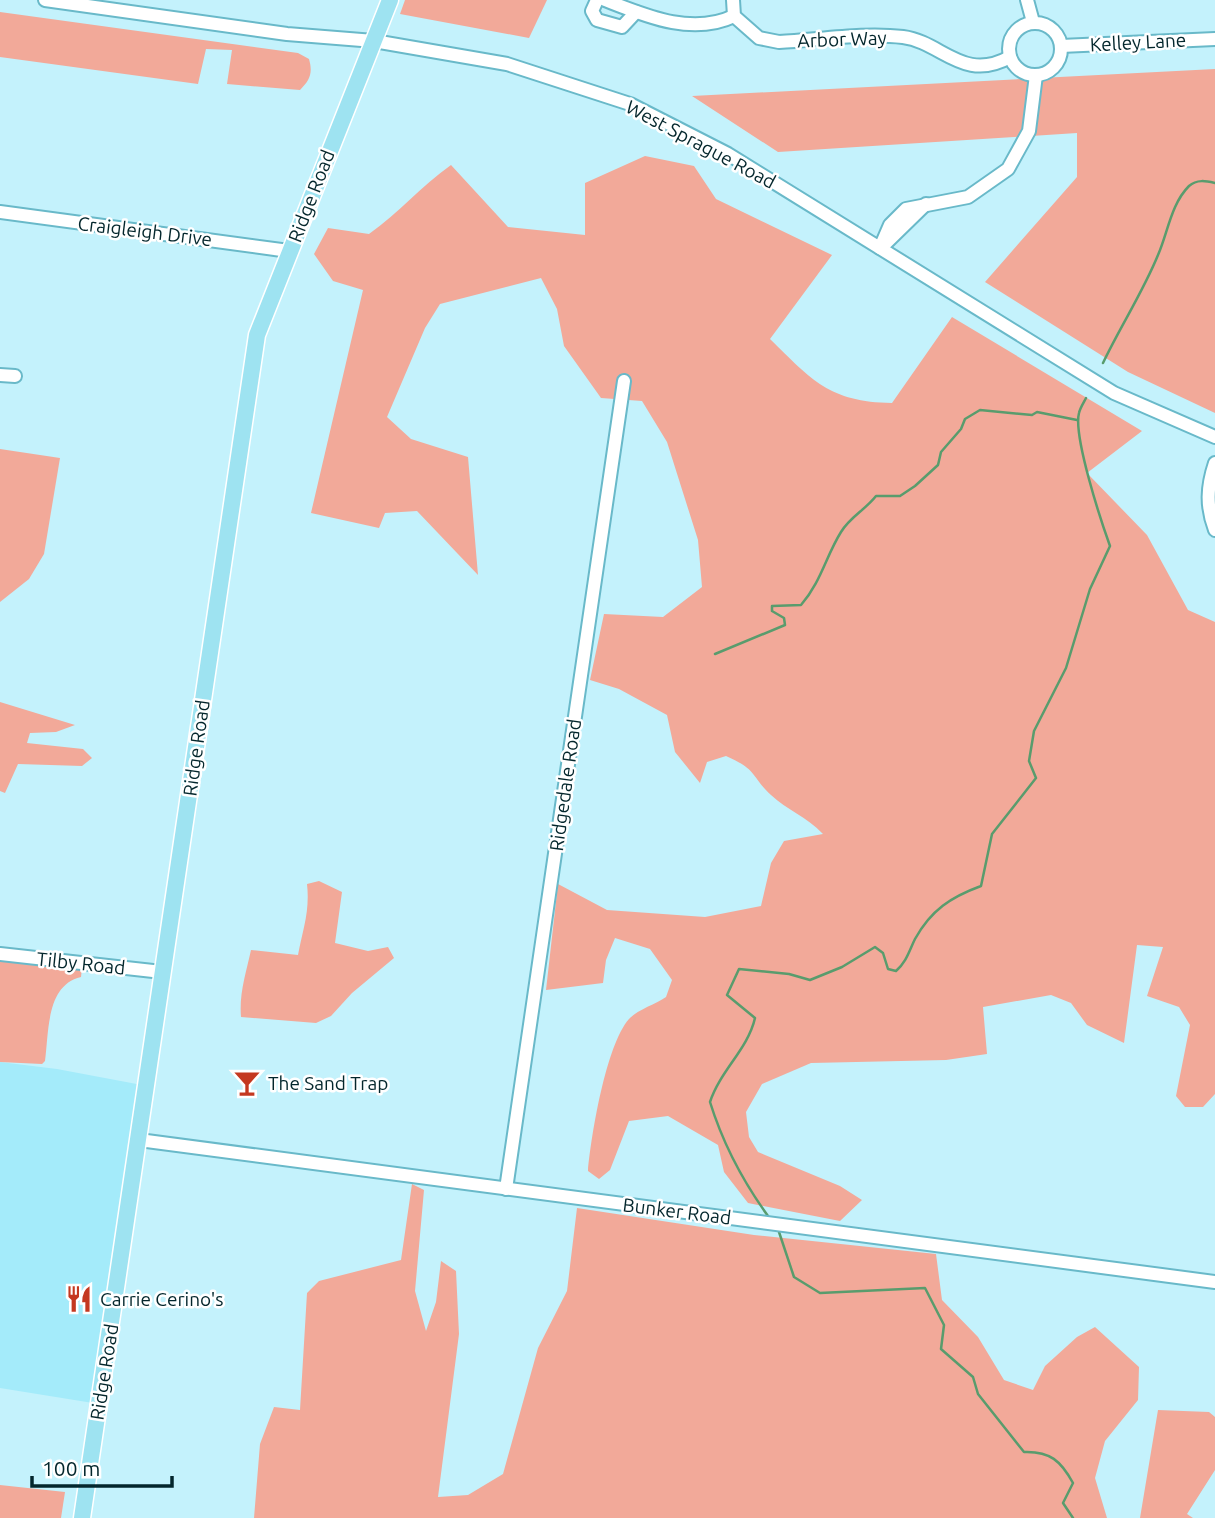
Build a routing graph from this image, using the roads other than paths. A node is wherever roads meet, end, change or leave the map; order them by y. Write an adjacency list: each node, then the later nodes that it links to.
1 (45, 0): 11 (street, West Sprague Road)
2 (390, 0): 11 (main road, Ridge Road)
3 (597, 0): 7 (street)
4 (605, 0): 7 (street)
5 (733, 0): 8 (street)
6 (1027, 0): 9 (street)
7 (636, 12): 8 (street)
8 (734, 16): 13 (street, Arbor Way)
9 (1033, 22): 12 (street); 13 (street)
10 (1215, 39): 12 (street, Kelley Lane)
11 (374, 41): 16 (street, West Sprague Road); 17 (main road, Ridge Road)
12 (1061, 46): 14 (street)
13 (1010, 57): 14 (street)
14 (1036, 75): 16 (street)
15 (0, 212): 17 (street, Craigleigh Drive)
16 (880, 248): 21 (street, West Sprague Road)
17 (289, 251): 25 (main road, Ridge Road)
18 (0, 374): 19 (street)
19 (15, 376)
20 (625, 381): 27 (street, Ridgedale Road)
21 (1215, 437)
22 (1215, 463): 23 (street)
23 (1215, 530)
24 (0, 954): 25 (street, Tilby Road)
25 (162, 972): 26 (main road, Ridge Road)
26 (139, 1140): 27 (street, Bunker Road); 29 (main road, Ridge Road)
27 (506, 1189): 28 (street, Bunker Road)
28 (1215, 1282)
29 (82, 1518)

